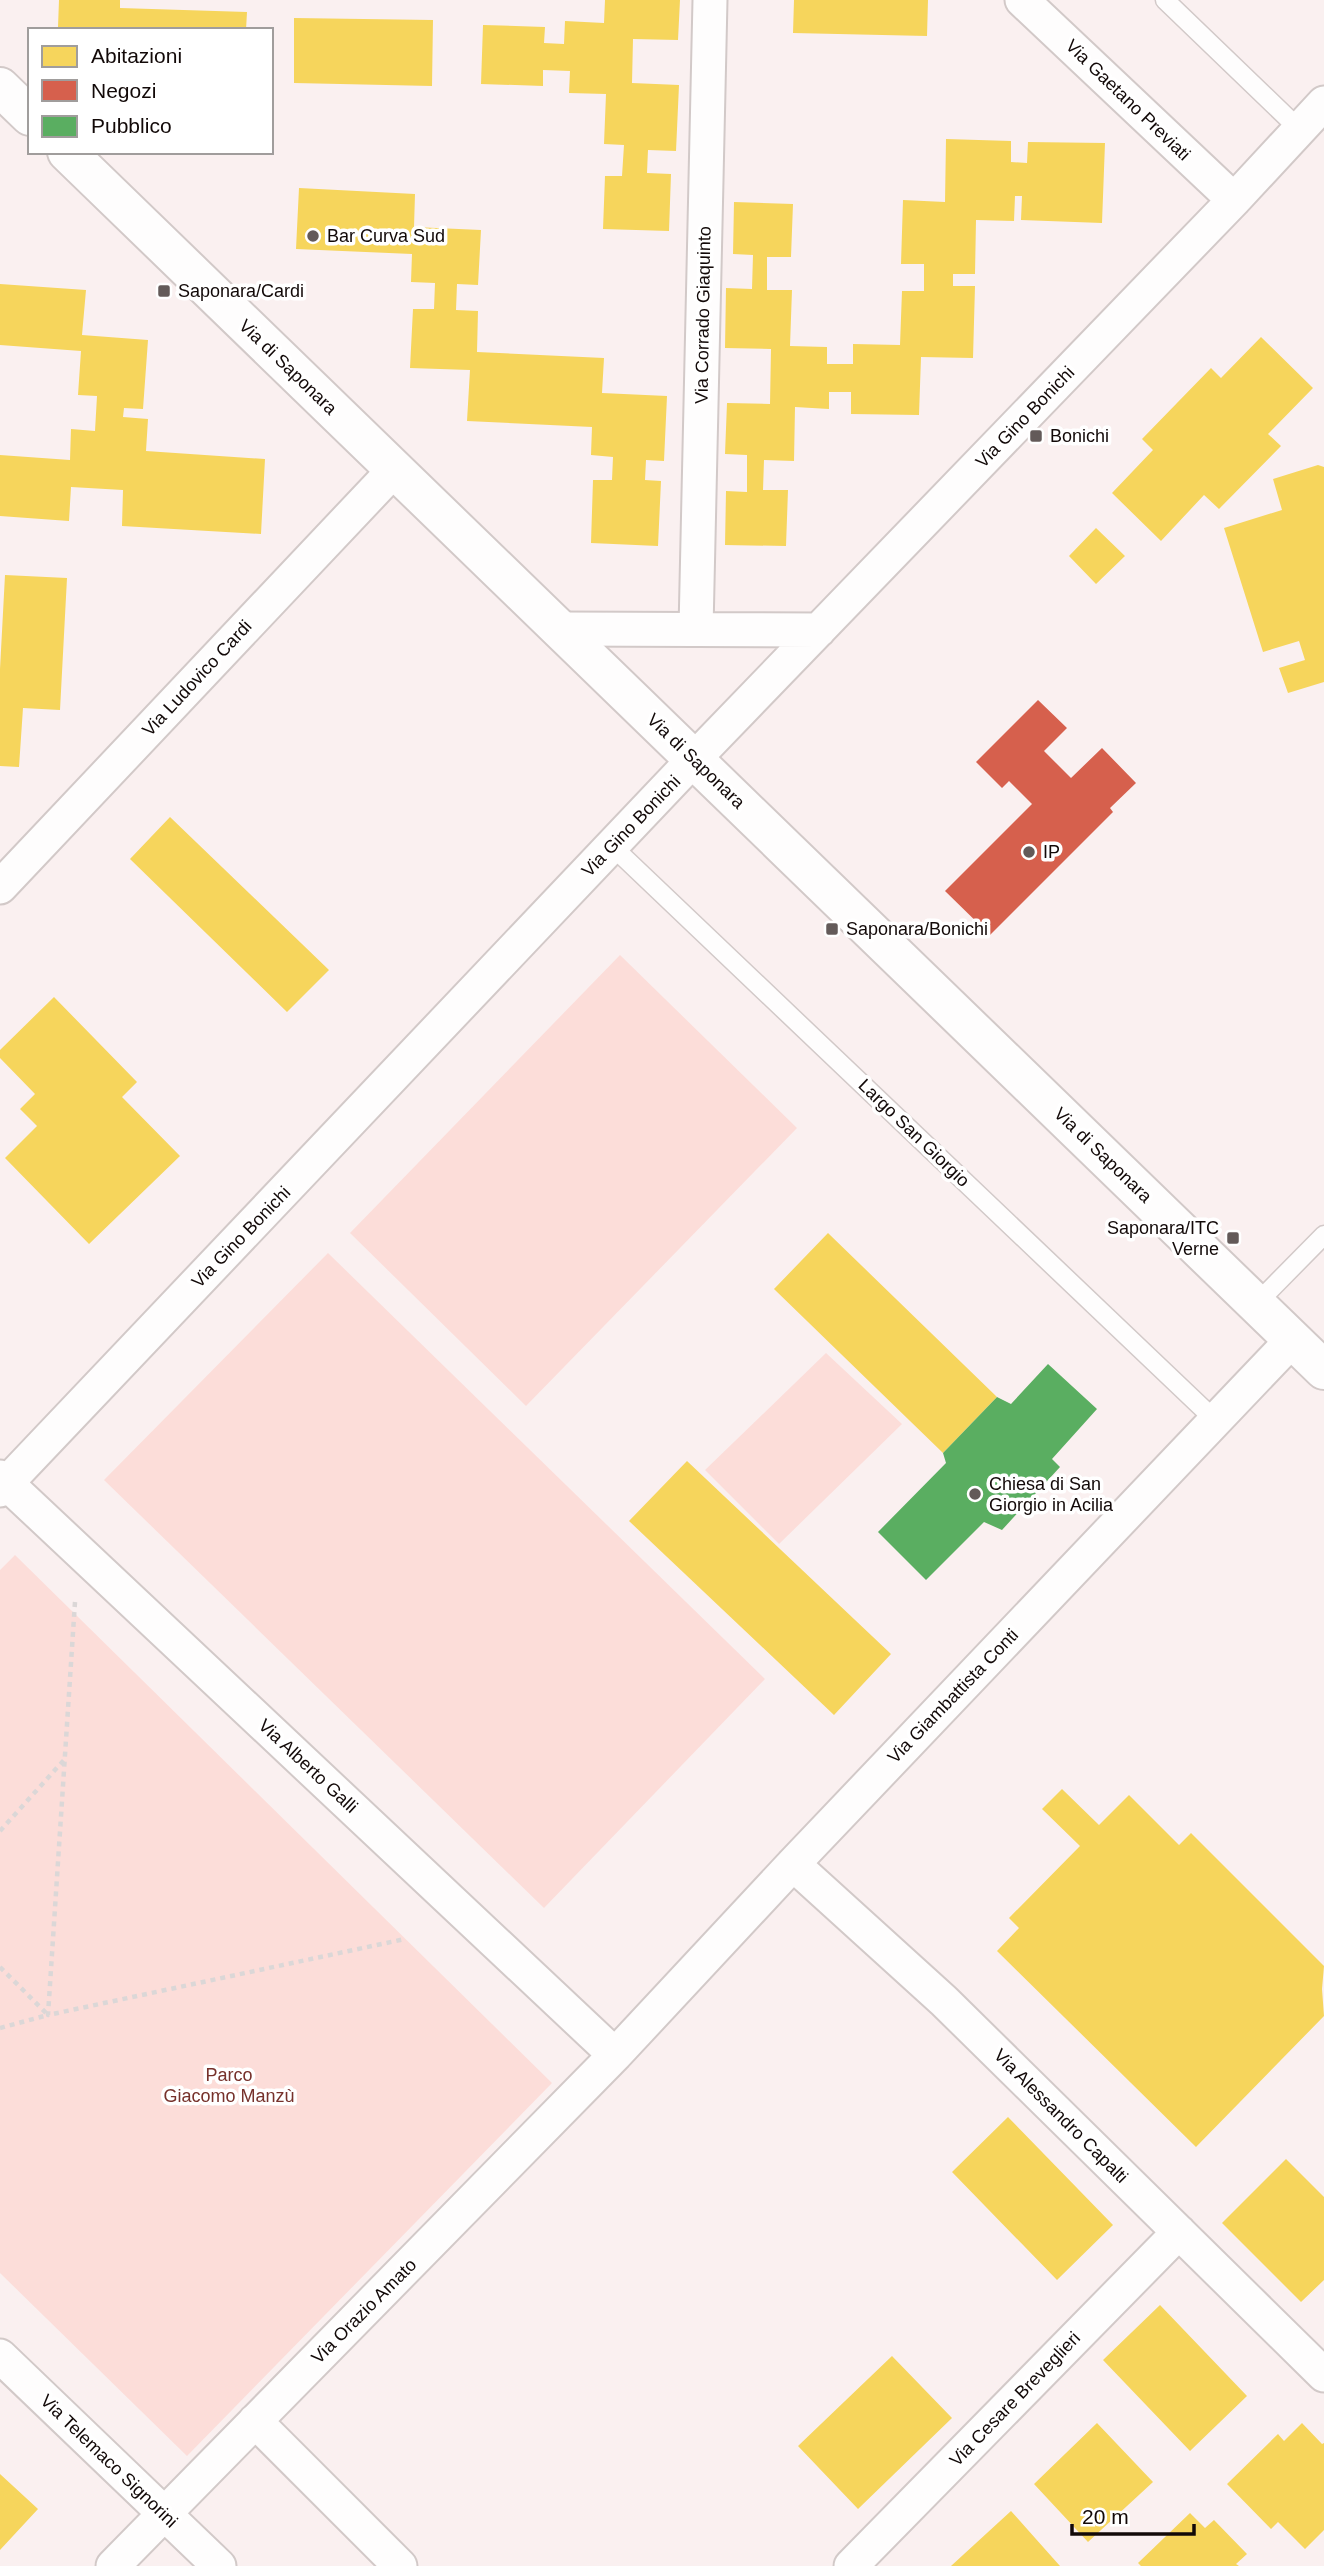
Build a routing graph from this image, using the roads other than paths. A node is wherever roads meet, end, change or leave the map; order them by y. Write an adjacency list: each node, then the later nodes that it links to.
1 (710, 0): 12 (street, Via Corrado Giaquinto)
2 (1023, 0): 9 (street, Via Gaetano Previati)
3 (1165, 0): 7 (lane)
4 (0, 87): 6 (street)
5 (1324, 103): 7 (street, Via Gino Bonichi)
6 (28, 114)
7 (1299, 129): 9 (street, Via Gino Bonichi)
8 (69, 154): 10 (street, Via di Saponara)
9 (1234, 200): 13 (street, Via Gino Bonichi)
10 (394, 470): 11 (street, Via di Saponara); 16 (street, Via Ludovico Cardi)
11 (559, 629): 12 (street); 14 (street, Via di Saponara)
12 (696, 629): 13 (street)
13 (819, 630): 14 (street, Via Gino Bonichi)
14 (694, 759): 15 (street, Via Gino Bonichi); 18 (street, Via di Saponara)
15 (612, 846): 21 (lane, Largo San Giorgio); 22 (street, Via Gino Bonichi)
16 (0, 887)
17 (1324, 1235): 18 (lane)
18 (1257, 1303): 19 (street, Via di Saponara)
19 (1293, 1339): 20 (street, Via di Saponara); 21 (street, Via Giambattista Conti)
20 (1324, 1370)
21 (1216, 1421): 23 (street, Via Giambattista Conti)
22 (2, 1484): 24 (street, Via Alberto Galli)
23 (793, 1864): 24 (street, Via Giambattista Conti); 25 (street, Via Alessandro Capalti)
24 (615, 2055): 28 (street, Via Orazio Amato)
25 (1179, 2232): 27 (street, Via Alessandro Capalti); 33 (street, Via Cesare Breveglieri)
26 (0, 2356): 29 (street, Via Telemaco Signorini)
27 (1324, 2375)
28 (255, 2421): 29 (street, Via Orazio Amato); 32 (street)
29 (165, 2514): 30 (street, Via Orazio Amato); 31 (street, Via Telemaco Signorini)
30 (113, 2566)
31 (219, 2566)
32 (400, 2566)
33 (851, 2566)

